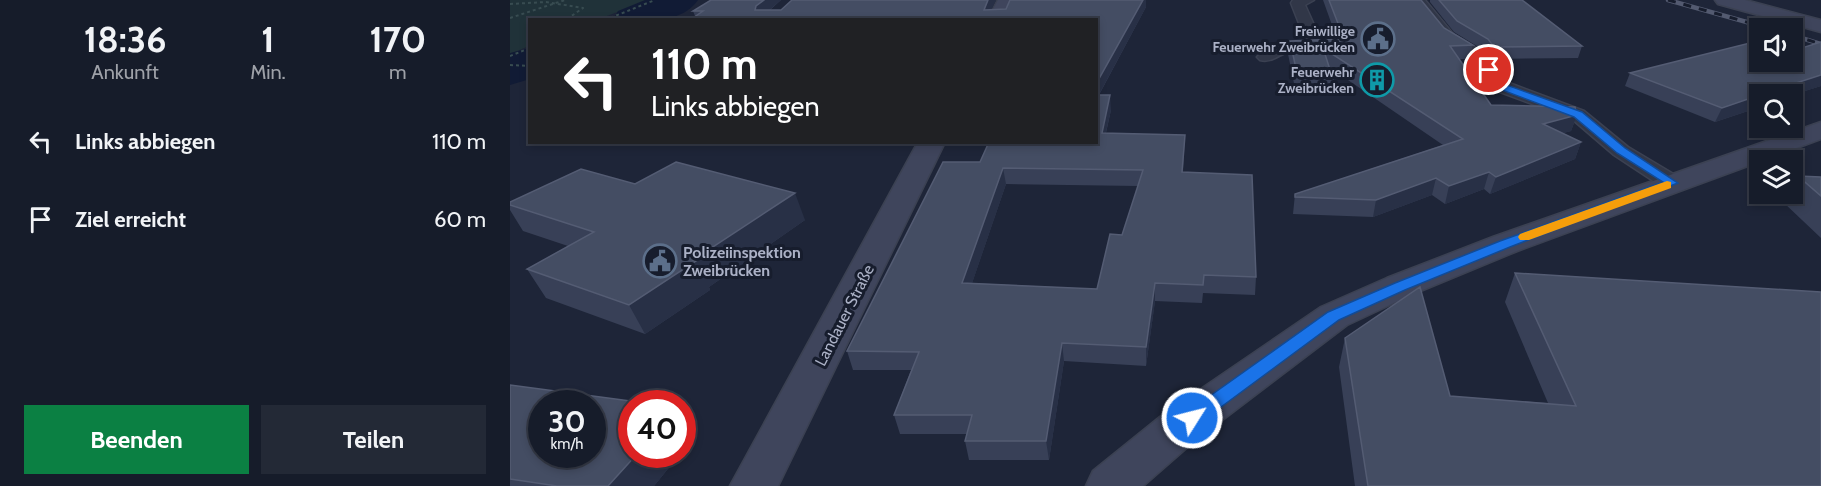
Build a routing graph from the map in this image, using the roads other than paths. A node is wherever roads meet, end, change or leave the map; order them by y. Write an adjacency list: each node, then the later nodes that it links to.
1 (1007, 0): 6 (street)
2 (1402, 0): 3 (lane)
3 (1420, 0): 11 (lane)
4 (1724, 0): 7 (street)
5 (1297, 1): 8 (lane)
6 (997, 18)
7 (1821, 26)
8 (1266, 57)
9 (1821, 130): 11 (street)
10 (931, 144): 12 (street, Landauer Straße)
11 (1672, 183): 13 (street)
12 (754, 486)
13 (1110, 486)

